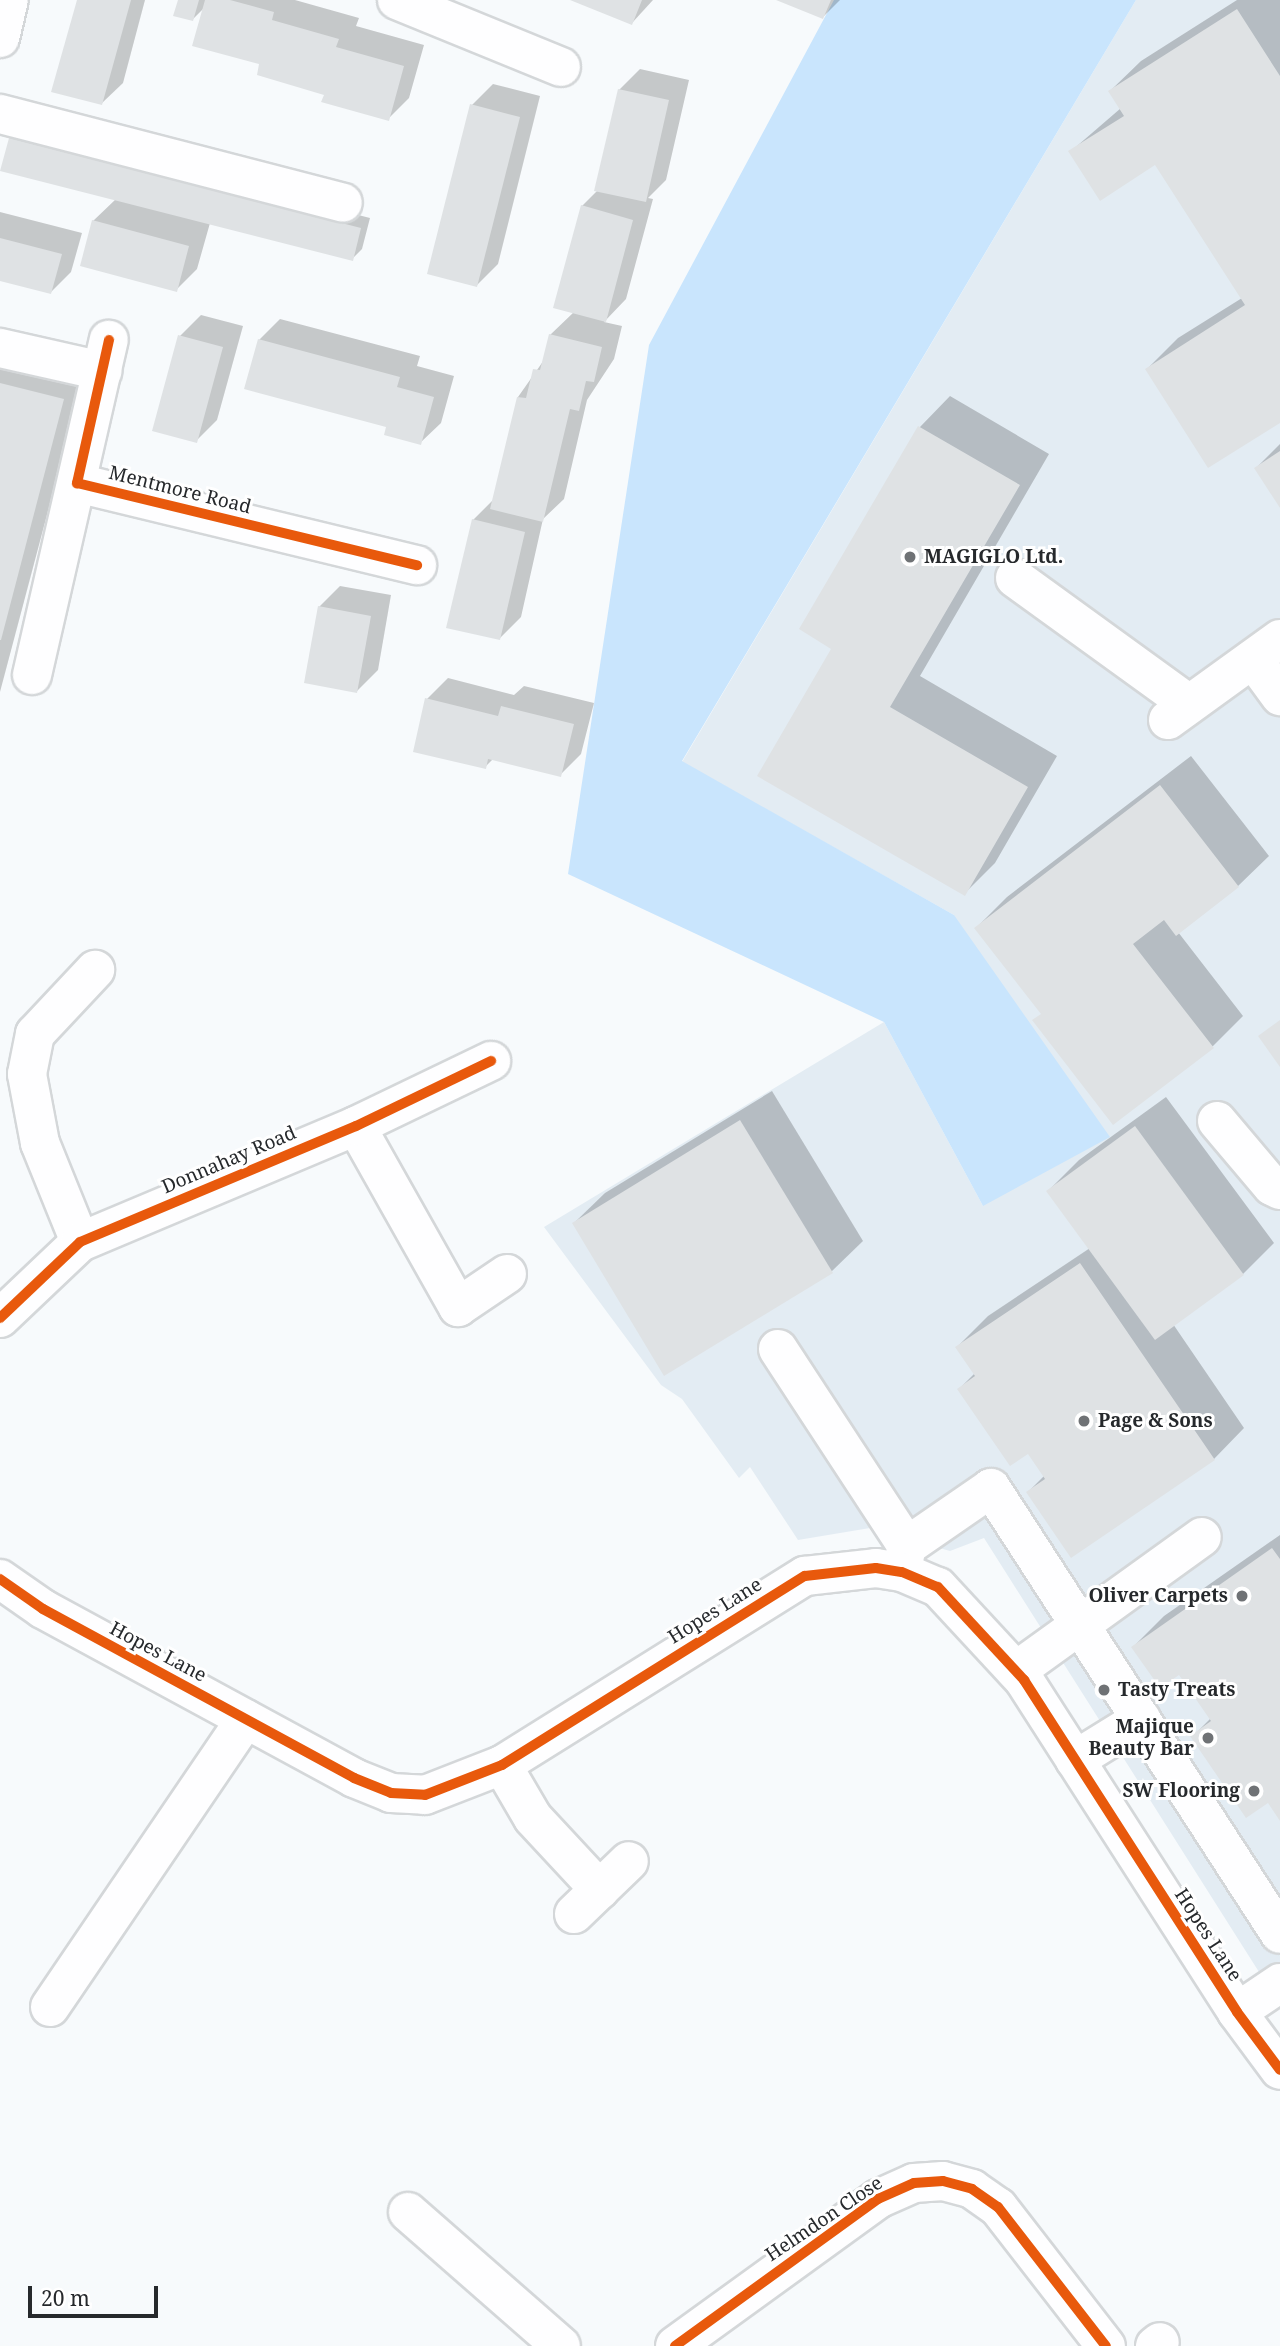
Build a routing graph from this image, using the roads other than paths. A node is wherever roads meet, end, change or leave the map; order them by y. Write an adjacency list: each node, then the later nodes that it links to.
1 (9, 0): 3 (street)
2 (397, 0): 4 (street)
3 (0, 38)
4 (561, 67)
5 (0, 114): 6 (street)
6 (343, 203)
7 (0, 348): 8 (street)
8 (77, 483): 9 (street, Mentmore Road); 12 (street)
9 (417, 565)
10 (1015, 578): 11 (street)
11 (1266, 649): 13 (street)
12 (32, 676)
13 (1280, 696)
14 (95, 970): 16 (street)
15 (491, 1061): 18 (street, Donnahay Road)
16 (13, 1074): 20 (street)
17 (1217, 1121): 19 (street)
18 (356, 1126): 20 (street, Donnahay Road); 21 (street)
19 (1280, 1190)
20 (80, 1242): 22 (street, Donnahay Road)
21 (507, 1274)
22 (0, 1318)
23 (778, 1349): 25 (street)
24 (1202, 1536): 27 (street)
25 (904, 1559): 27 (street); 28 (street, Hopes Lane); 32 (street, Hopes Lane)
26 (0, 1579): 29 (street, Hopes Lane)
27 (1078, 1622): 28 (street); 30 (street)
28 (1016, 1671): 31 (street, Hopes Lane)
29 (246, 1719): 32 (street, Hopes Lane); 36 (street)
30 (1141, 1719): 31 (street); 34 (street)
31 (1075, 1760): 37 (street, Hopes Lane)
32 (502, 1765): 33 (street)
33 (629, 1861)
34 (1280, 1934)
35 (1280, 1983): 37 (street)
36 (50, 2007)
37 (1237, 2012): 38 (street, Hopes Lane)
38 (1280, 2070)
39 (408, 2212): 40 (street)
40 (561, 2346)
41 (675, 2346): 42 (street, Helmdon Close)
42 (1106, 2346)

